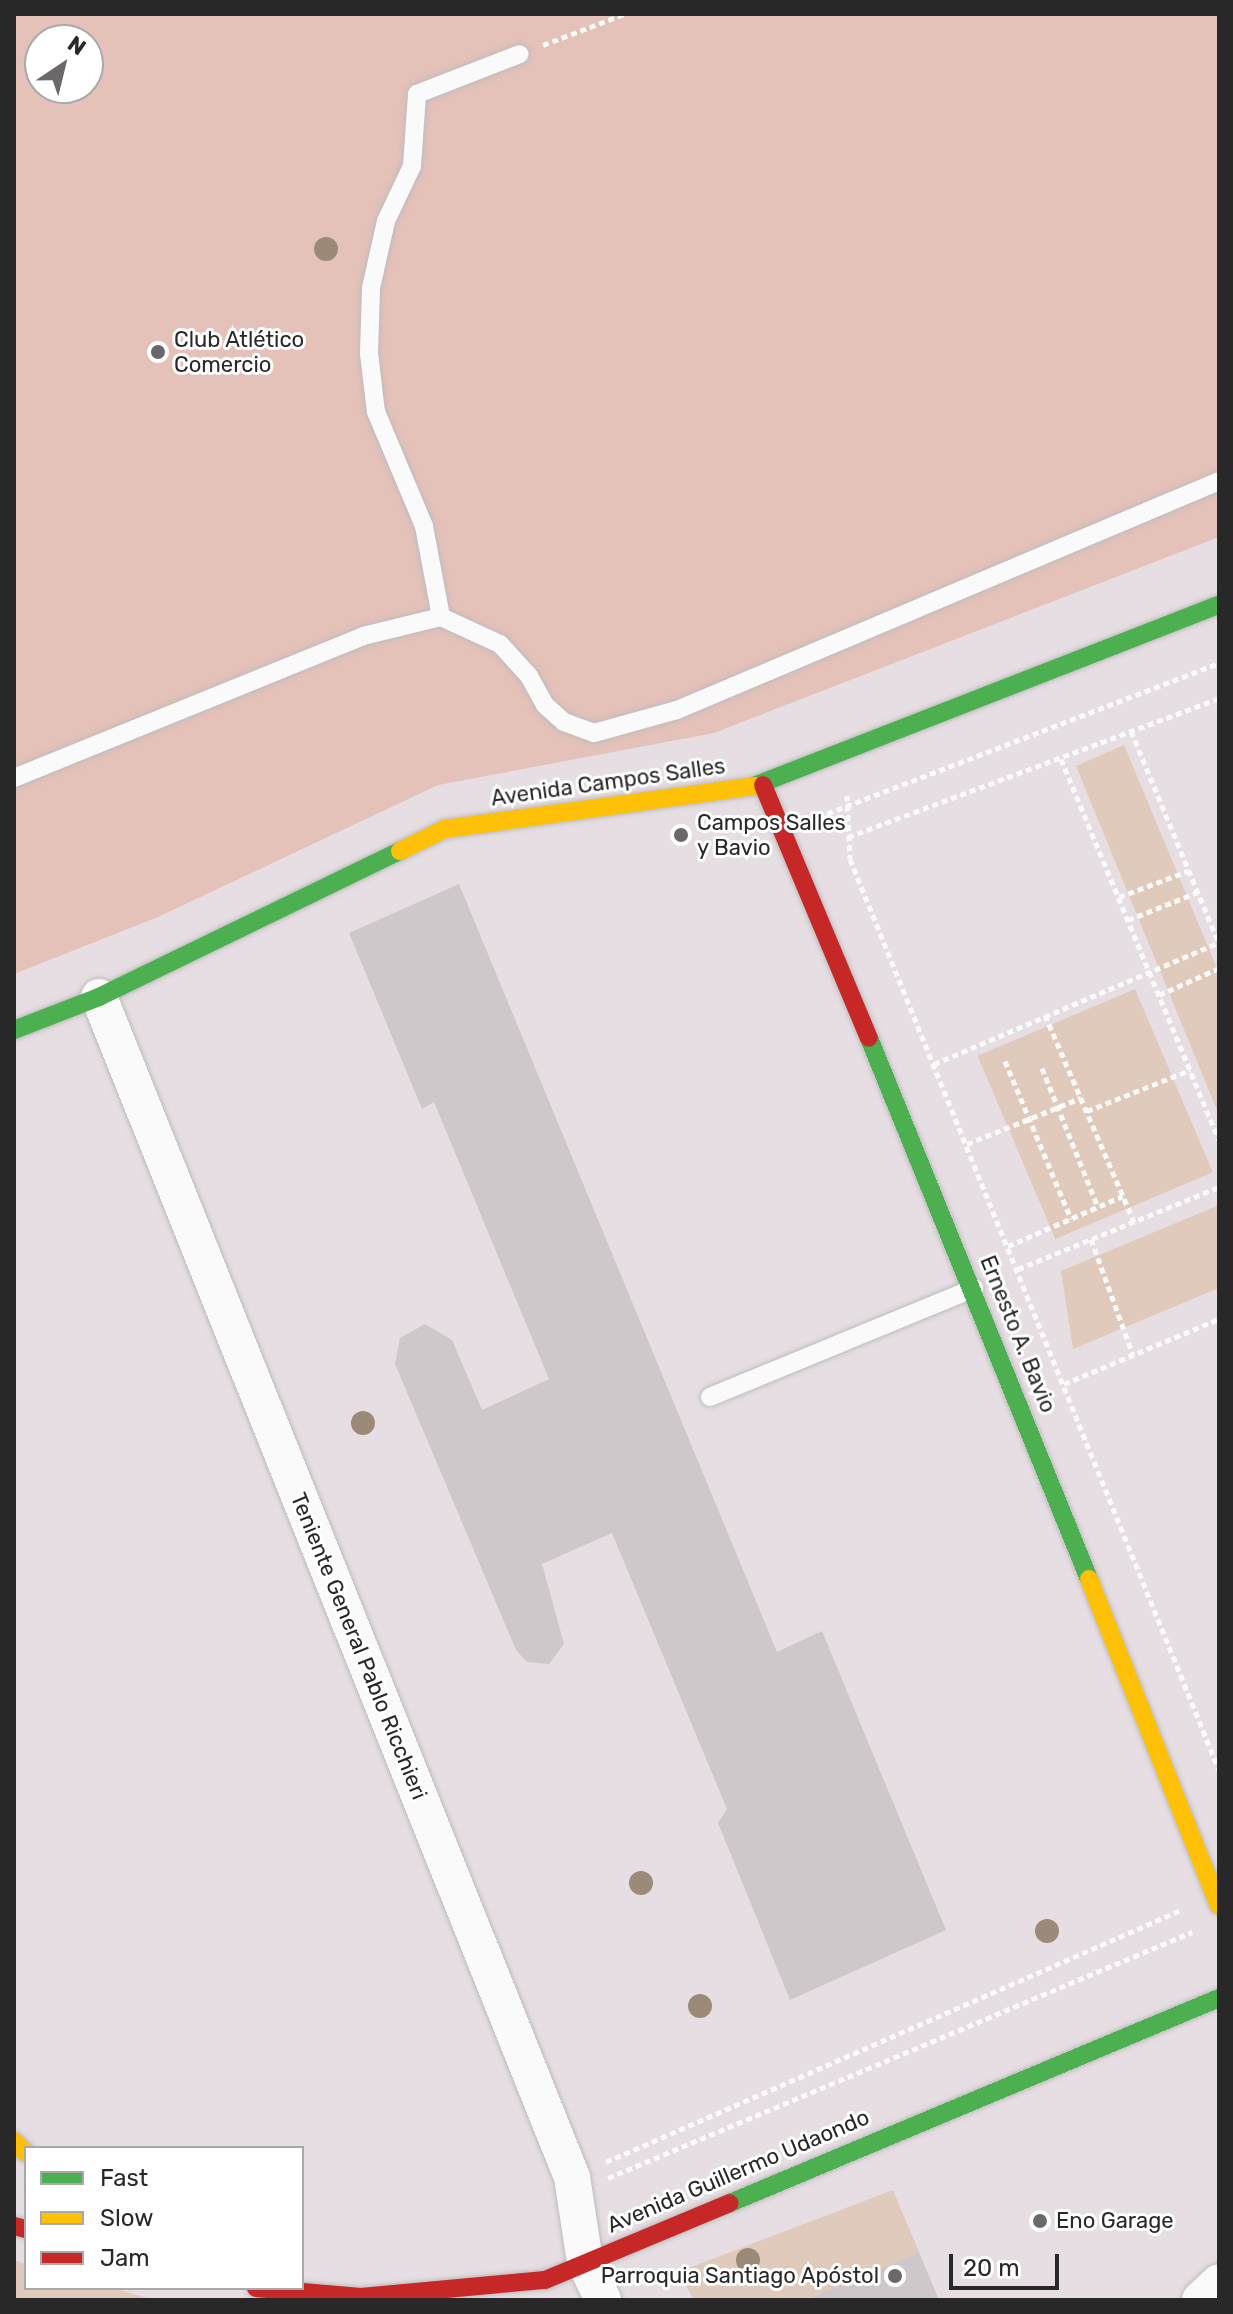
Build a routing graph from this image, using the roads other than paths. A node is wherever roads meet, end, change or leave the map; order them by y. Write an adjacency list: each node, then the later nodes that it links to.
1 (520, 54): 4 (lane)
2 (1219, 481): 4 (lane)
3 (1219, 605): 6 (main road, Avenida Campos Salles)
4 (441, 617): 5 (lane)
5 (14, 778)
6 (763, 785): 7 (main road, Avenida Campos Salles); 9 (main road, Ernesto A. Bavio)
7 (99, 997): 8 (main road, Avenida Campos Salles); 13 (street, Teniente General Pablo Ricchieri)
8 (14, 1030)
9 (974, 1288): 10 (lane); 11 (main road, Ernesto A. Bavio)
10 (710, 1397)
11 (1219, 1905)
12 (1219, 1998): 13 (main road, Avenida Guillermo Udaondo)
13 (585, 2262): 15 (main road, Avenida Guillermo Udaondo); 16 (street, Teniente General Pablo Ricchieri)
14 (1219, 2282): 17 (street)
15 (266, 2292)
16 (603, 2300)
17 (1200, 2300)

